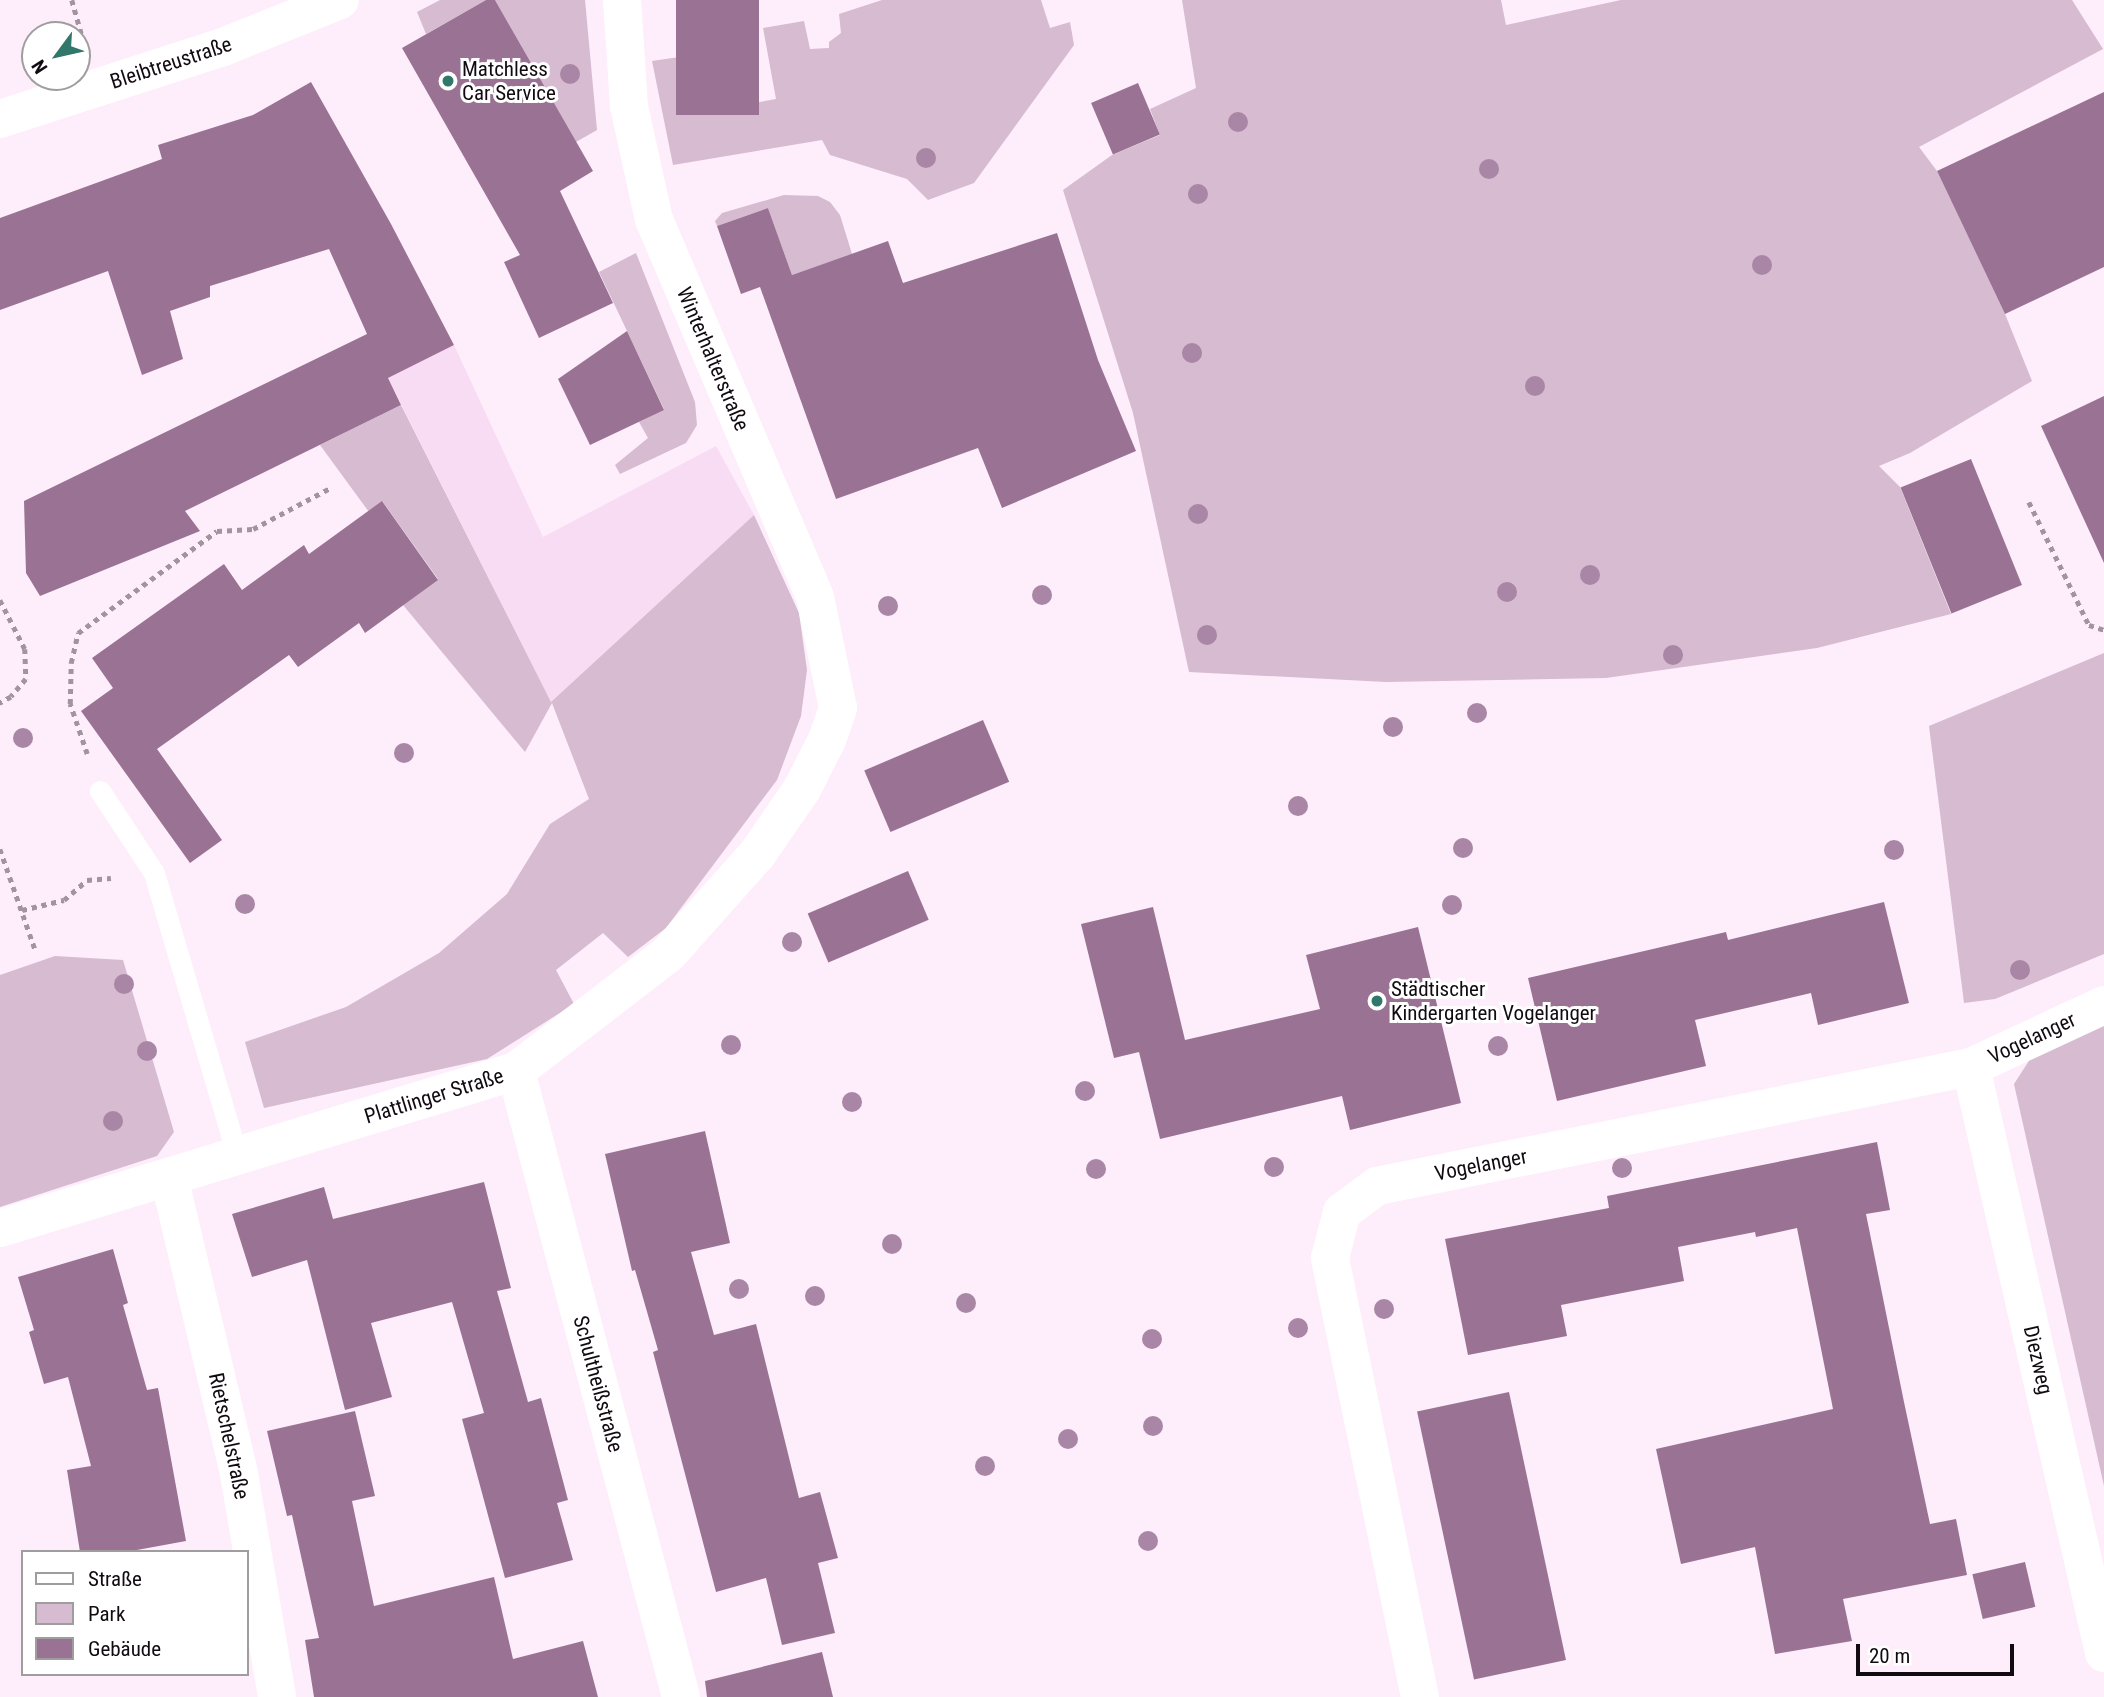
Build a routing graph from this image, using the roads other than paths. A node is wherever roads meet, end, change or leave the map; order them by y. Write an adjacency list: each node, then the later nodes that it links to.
1 (340, 0): 3 (street, Bleibtreustraße)
2 (622, 0): 4 (street, Winterhalterstraße)
3 (0, 119)
4 (838, 708): 8 (street, Plattlinger Straße)
5 (100, 791): 9 (lane)
6 (2104, 1005): 7 (street, Vogelanger)
7 (1971, 1067): 12 (street, Diezweg); 15 (street, Vogelanger)
8 (516, 1071): 9 (street, Plattlinger Straße); 14 (street, Schultheißstraße)
9 (237, 1156): 10 (street, Plattlinger Straße)
10 (169, 1177): 11 (street, Plattlinger Straße); 13 (street, Rietschelstraße)
11 (0, 1228)
12 (2104, 1653)
13 (277, 1697)
14 (681, 1697)
15 (1420, 1697)

